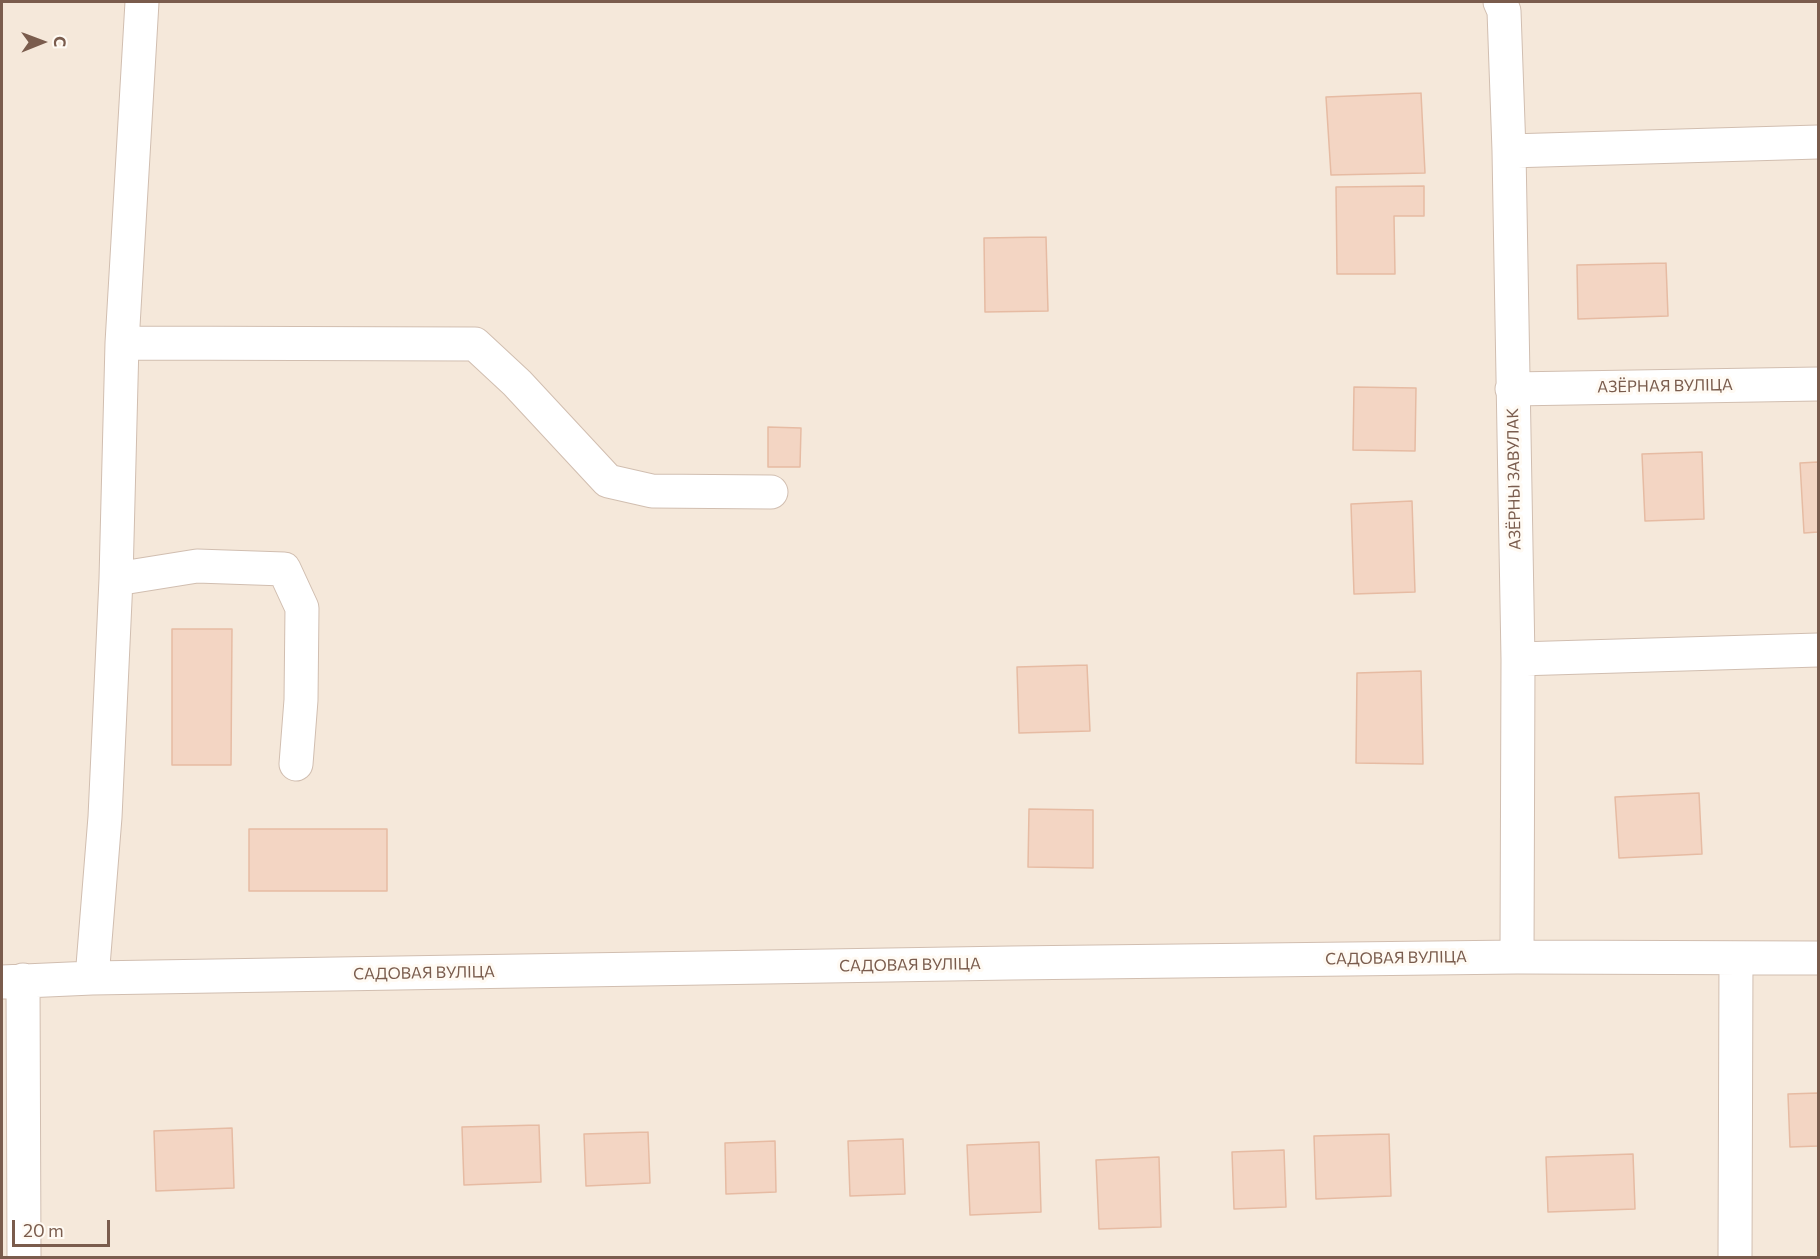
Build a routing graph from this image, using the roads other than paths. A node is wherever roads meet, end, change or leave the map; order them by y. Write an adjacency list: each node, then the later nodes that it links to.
1 (142, 2): 5 (street)
2 (1500, 2): 4 (street, АЗЁРНЫ ЗАВУЛАК)
3 (1818, 142): 4 (street)
4 (1509, 151): 7 (street, АЗЁРНЫ ЗАВУЛАК)
5 (122, 343): 8 (street); 9 (street)
6 (1818, 384): 7 (street, АЗЁРНАЯ ВУЛІЦА)
7 (1512, 389): 11 (street, АЗЁРНЫ ЗАВУЛАК)
8 (771, 492)
9 (116, 579): 12 (street); 16 (street)
10 (1818, 650): 11 (street)
11 (1518, 659): 13 (street, АЗЁРНЫ ЗАВУЛАК)
12 (296, 764)
13 (1517, 957): 14 (street, САДОВАЯ ВУЛІЦА); 16 (street, САДОВАЯ ВУЛІЦА)
14 (1736, 958): 15 (street, САДОВАЯ ВУЛІЦА); 19 (street)
15 (1818, 958)
16 (92, 978): 17 (street, САДОВАЯ ВУЛІЦА)
17 (12, 981): 18 (street)
18 (24, 1257)
19 (1735, 1257)

